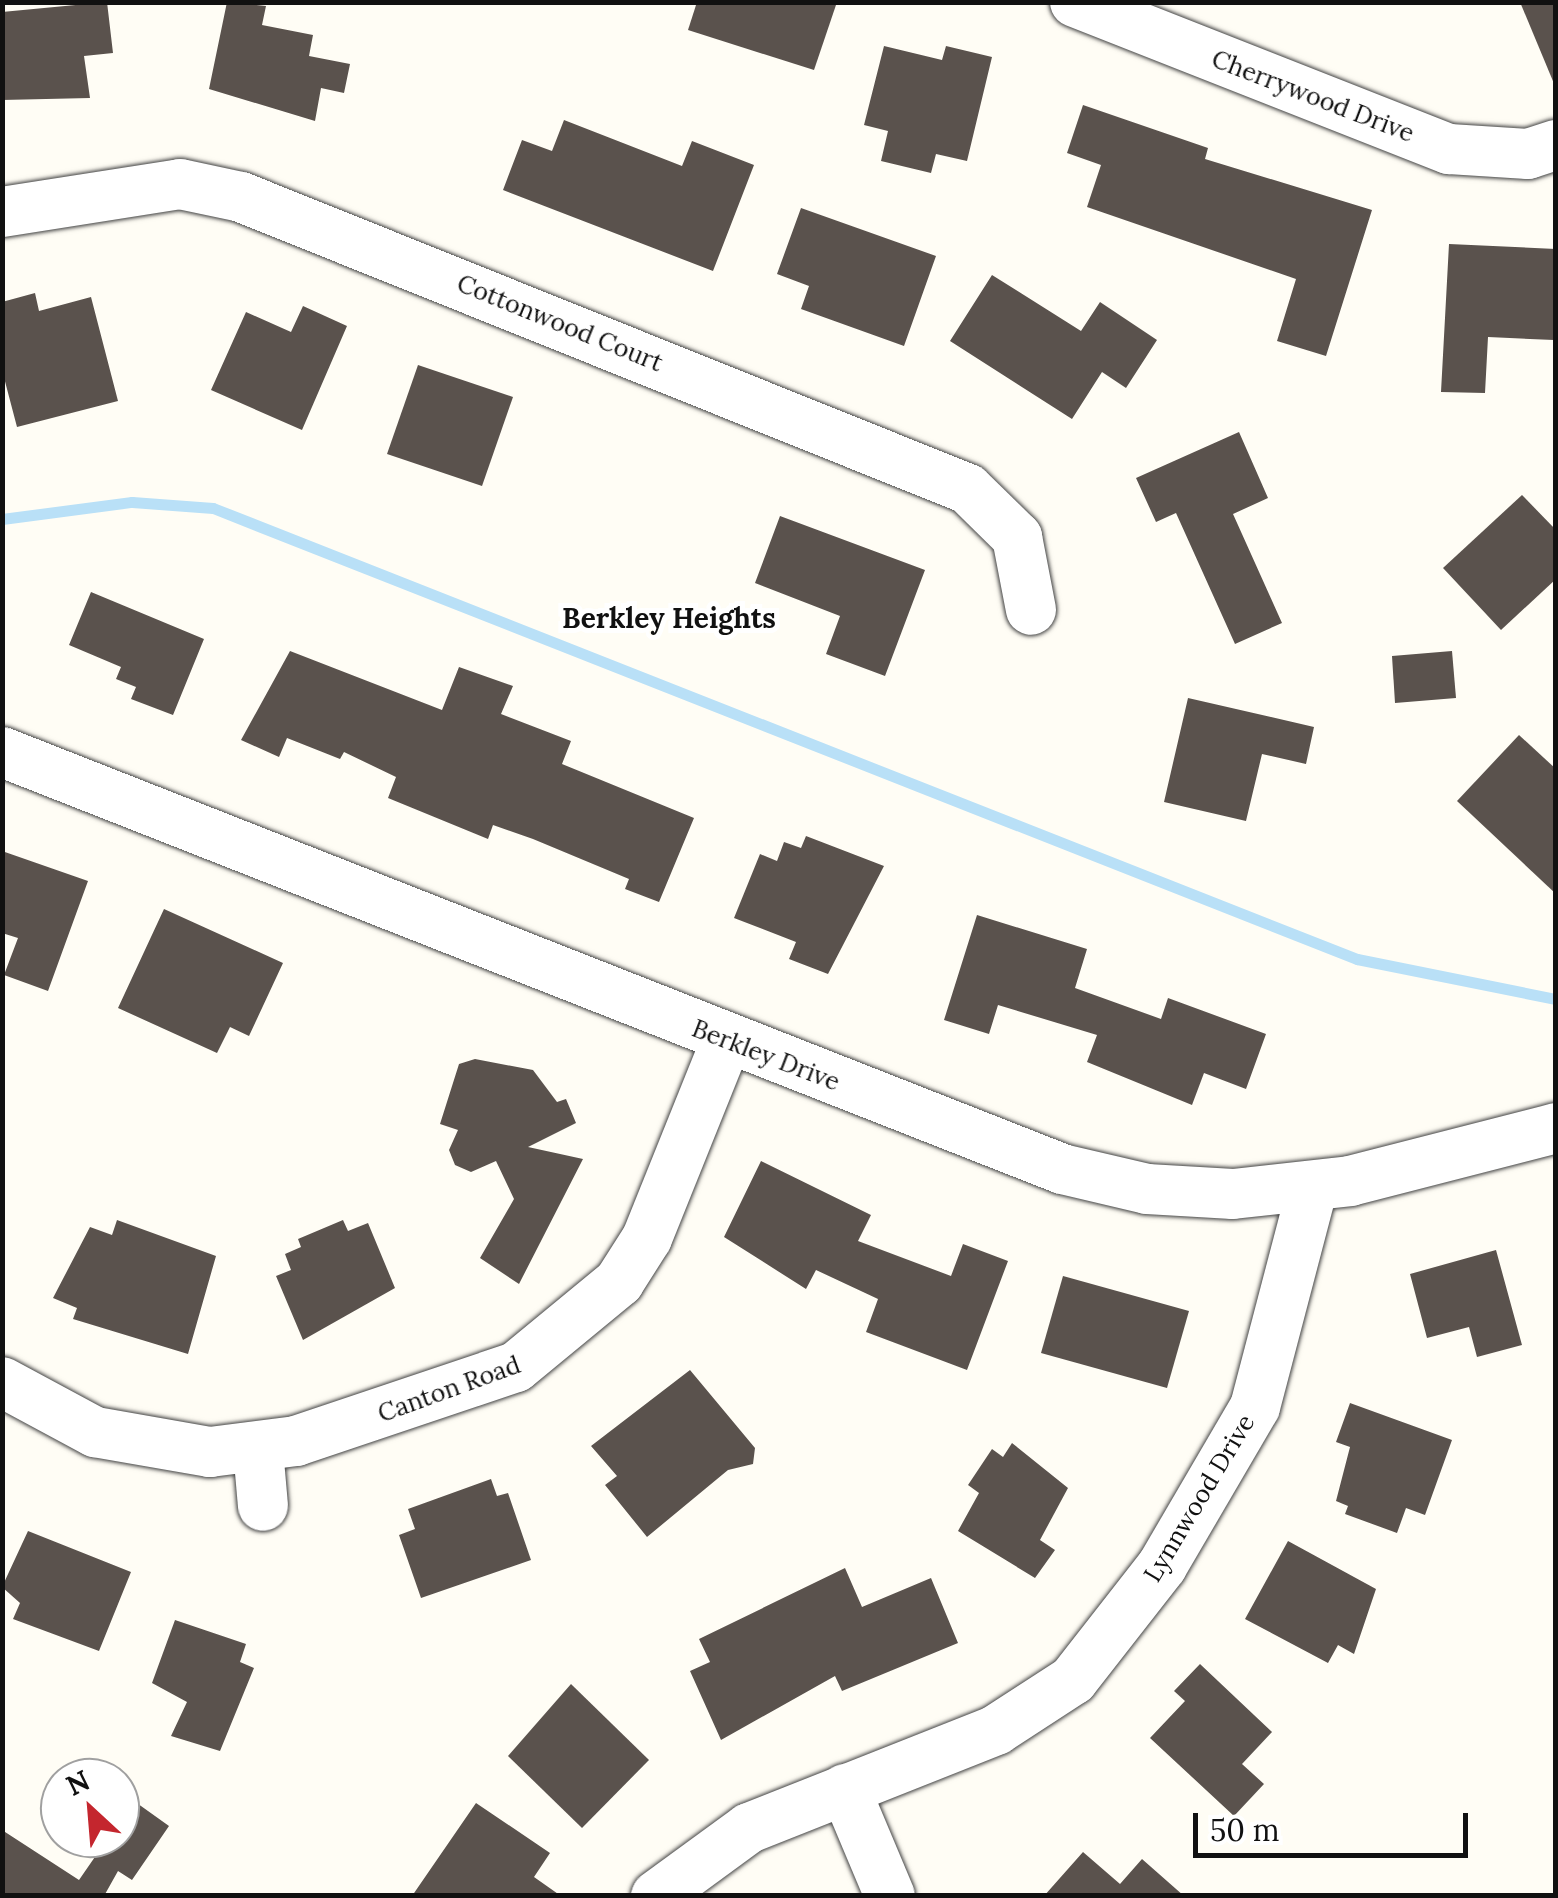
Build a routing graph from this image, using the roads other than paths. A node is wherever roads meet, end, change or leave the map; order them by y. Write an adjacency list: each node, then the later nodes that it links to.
1 (1075, 2): 2 (street, Cherrywood Drive)
2 (1556, 145)
3 (2, 212): 4 (street, Cottonwood Court)
4 (1030, 610)
5 (2, 752): 6 (street, Berkley Drive)
6 (726, 1039): 8 (street, Berkley Drive); 10 (street, Canton Road)
7 (1556, 1128): 8 (street, Berkley Drive)
8 (1313, 1186): 12 (street, Lynnwood Drive)
9 (2, 1382): 10 (street, Canton Road)
10 (258, 1450): 11 (street)
11 (263, 1506)
12 (845, 1790): 13 (street, Lynnwood Drive); 14 (street)
13 (656, 1896)
14 (890, 1896)

